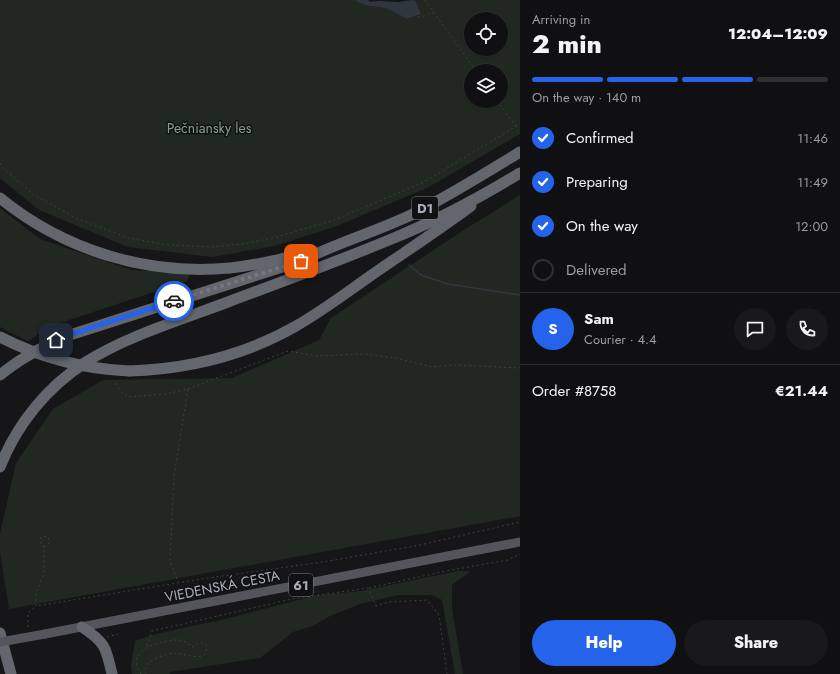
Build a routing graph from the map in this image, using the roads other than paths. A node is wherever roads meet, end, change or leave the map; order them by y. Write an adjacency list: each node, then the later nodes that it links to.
1 (520, 152): 5 (highway, D1)
2 (520, 173): 3 (highway)
3 (491, 190): 6 (highway, bridge); 8 (highway)
4 (0, 198): 5 (highway)
5 (323, 250): 7 (highway)
6 (0, 337)
7 (0, 375)
8 (0, 467)
9 (520, 542): 10 (main road, VIEDENSKÁ CESTA / 61)
10 (82, 627): 12 (main road, VIEDENSKÁ CESTA / 61, bridge); 14 (highway)
11 (0, 633): 13 (highway)
12 (0, 642)
13 (11, 674)
14 (112, 674)

